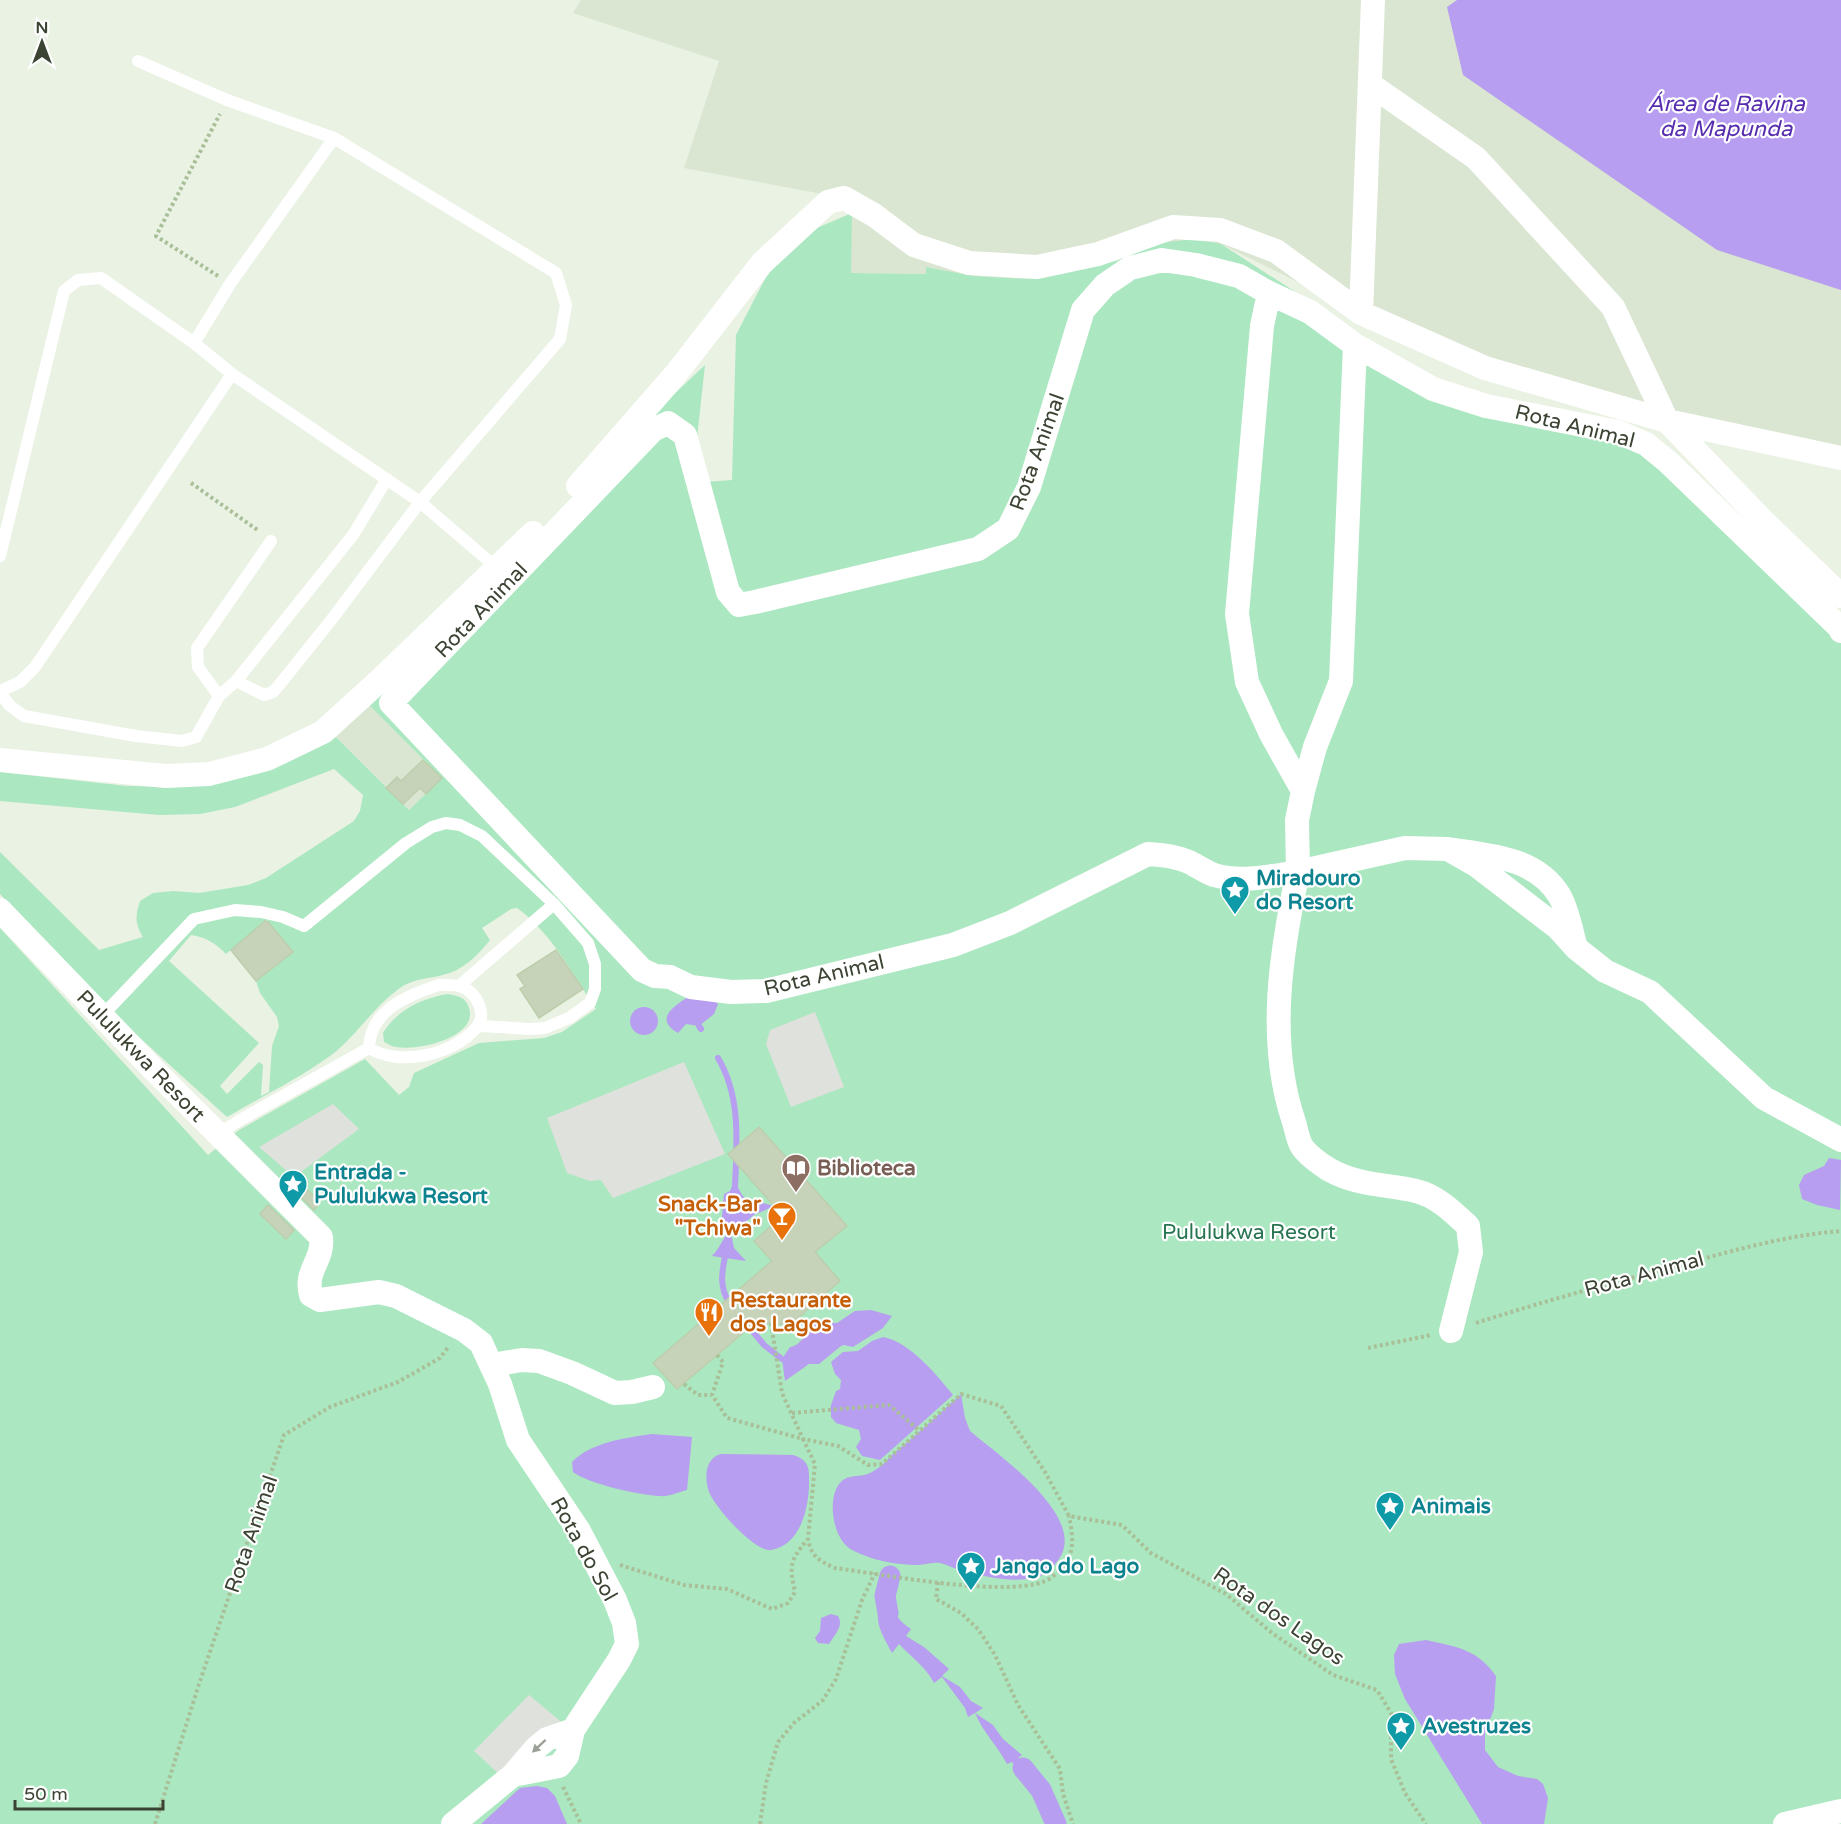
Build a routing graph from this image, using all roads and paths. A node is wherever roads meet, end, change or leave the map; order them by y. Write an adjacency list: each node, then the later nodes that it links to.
1 (1373, 0): 3 (street)
2 (138, 61): 4 (lane)
3 (1371, 85): 8 (street); 12 (street)
4 (227, 100): 5 (lane); 6 (path)
5 (334, 138): 6 (lane); 16 (lane)
6 (230, 284): 9 (lane)
7 (1269, 293): 10 (street, Rota Animal); 26 (street); 27 (street, Rota Animal)
8 (1361, 312): 12 (street); 19 (street)
9 (194, 343): 11 (lane); 18 (lane)
10 (1355, 345): 21 (street, Rota Animal); 26 (street)
11 (232, 374): 14 (lane); 23 (lane)
12 (1667, 421): 13 (street); 20 (street)
13 (1841, 458)
14 (387, 479): 16 (lane); 22 (lane)
15 (191, 483): 17 (path)
16 (420, 502): 19 (lane); 22 (lane)
17 (271, 541): 24 (lane)
18 (0, 556)
19 (497, 568): 25 (street)
20 (1841, 596)
21 (1841, 631)
22 (236, 681): 24 (lane)
23 (0, 691): 24 (lane)
24 (219, 696)
25 (0, 759)
26 (1303, 791): 27 (street)
27 (1298, 872): 35 (street, Rota Animal); 39 (street)
28 (554, 904): 30 (lane); 31 (lane); 32 (lane)
29 (2, 914): 31 (street, Pululukwa Resort)
30 (460, 986): 32 (lane); 33 (lane)
31 (102, 1016): 34 (street, Pululukwa Resort)
32 (479, 1026): 33 (lane)
33 (369, 1048): 34 (lane)
34 (218, 1134): 36 (street, Pululukwa Resort)
35 (1841, 1140)
36 (279, 1196): 43 (street, Rota do Sol)
37 (1841, 1231): 39 (path, Rota Animal)
38 (771, 1323): 47 (path)
39 (1451, 1331): 41 (path, Rota Animal)
40 (450, 1344): 60 (path, Rota Animal)
41 (1368, 1348)
42 (717, 1355): 46 (path)
43 (492, 1365): 45 (street); 52 (street, Rota do Sol)
44 (684, 1384): 46 (path)
45 (653, 1387)
46 (712, 1395): 49 (path)
47 (792, 1413): 48 (path); 49 (path)
48 (920, 1431): 49 (path); 50 (path)
49 (803, 1439): 51 (path)
50 (1069, 1516): 54 (path); 64 (path, Rota dos Lagos)
51 (808, 1539): 52 (path); 53 (path)
52 (593, 1557): 55 (street, Rota do Sol)
53 (875, 1573): 54 (path); 59 (path)
54 (938, 1582): 63 (path)
55 (573, 1730): 56 (street, Rota do Sol); 57 (street, one-way to 57)
56 (559, 1766): 57 (street); 62 (path)
57 (513, 1775): 61 (street)
58 (1841, 1811): 65 (street)
59 (761, 1823)
60 (155, 1824)
61 (453, 1824)
62 (580, 1824)
63 (1073, 1824)
64 (1426, 1824)
65 (1785, 1824)

